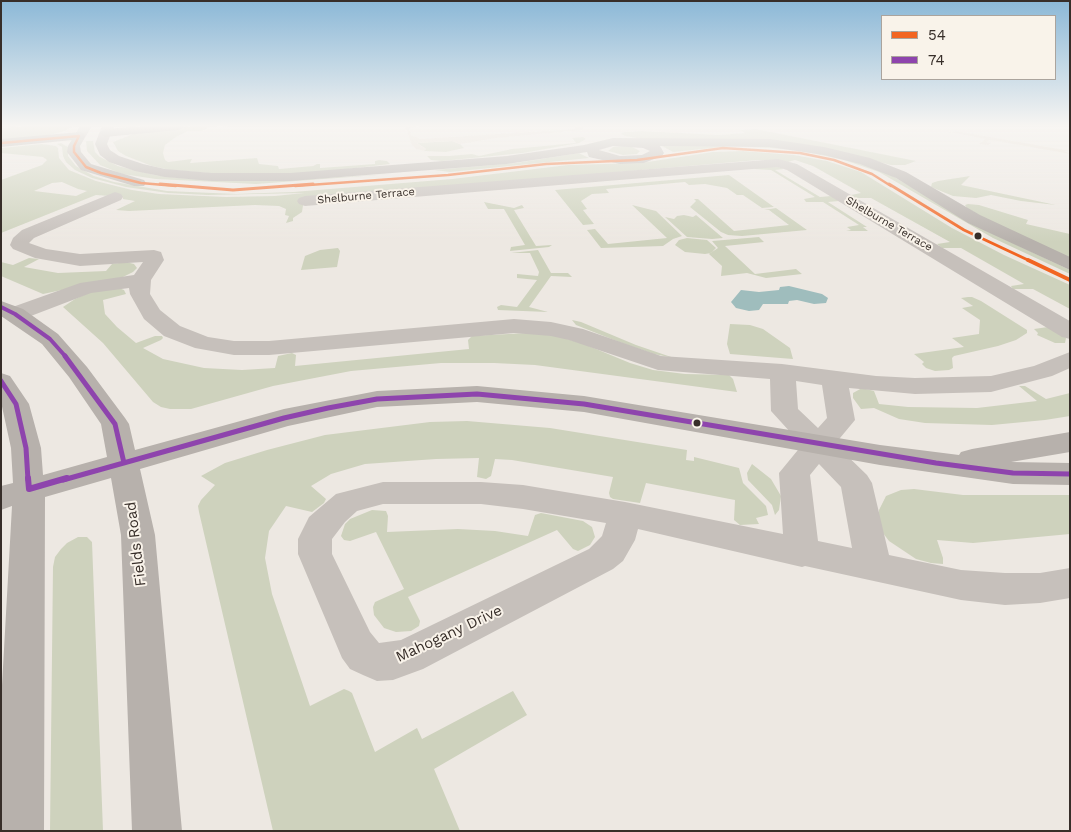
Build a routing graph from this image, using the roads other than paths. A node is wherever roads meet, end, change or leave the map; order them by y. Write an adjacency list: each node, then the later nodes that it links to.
1 (85, 165): 4 (street)
2 (131, 165): 3 (street)
3 (445, 165)
4 (539, 165)
5 (755, 165): 10 (street, Shelburne Terrace)
6 (784, 165): 15 (street, Shelburne Terrace)
7 (847, 165): 13 (street)
8 (874, 165): 11 (street)
9 (116, 197): 12 (street)
10 (305, 201)
11 (1070, 264)
12 (141, 280): 14 (street); 17 (street)
13 (1070, 280)
14 (8, 310): 22 (street, Fields Road)
15 (1070, 332)
16 (1070, 359): 18 (street)
17 (782, 372): 18 (street); 21 (street)
18 (834, 379): 21 (street)
19 (1, 381): 25 (street)
20 (1070, 442): 23 (street)
21 (819, 444): 22 (street); 23 (street); 27 (street); 28 (street)
22 (124, 463): 25 (street); 31 (street, Fields Road)
23 (936, 463): 24 (street)
24 (1070, 474)
25 (15, 493): 30 (street)
26 (625, 514): 26 (street, Mahogany Drive); 27 (street, Mahogany Drive)
27 (802, 552): 28 (street, Mahogany Drive)
28 (874, 568): 29 (street, Mahogany Drive)
29 (1070, 584)
30 (19, 831)
31 (157, 831)

